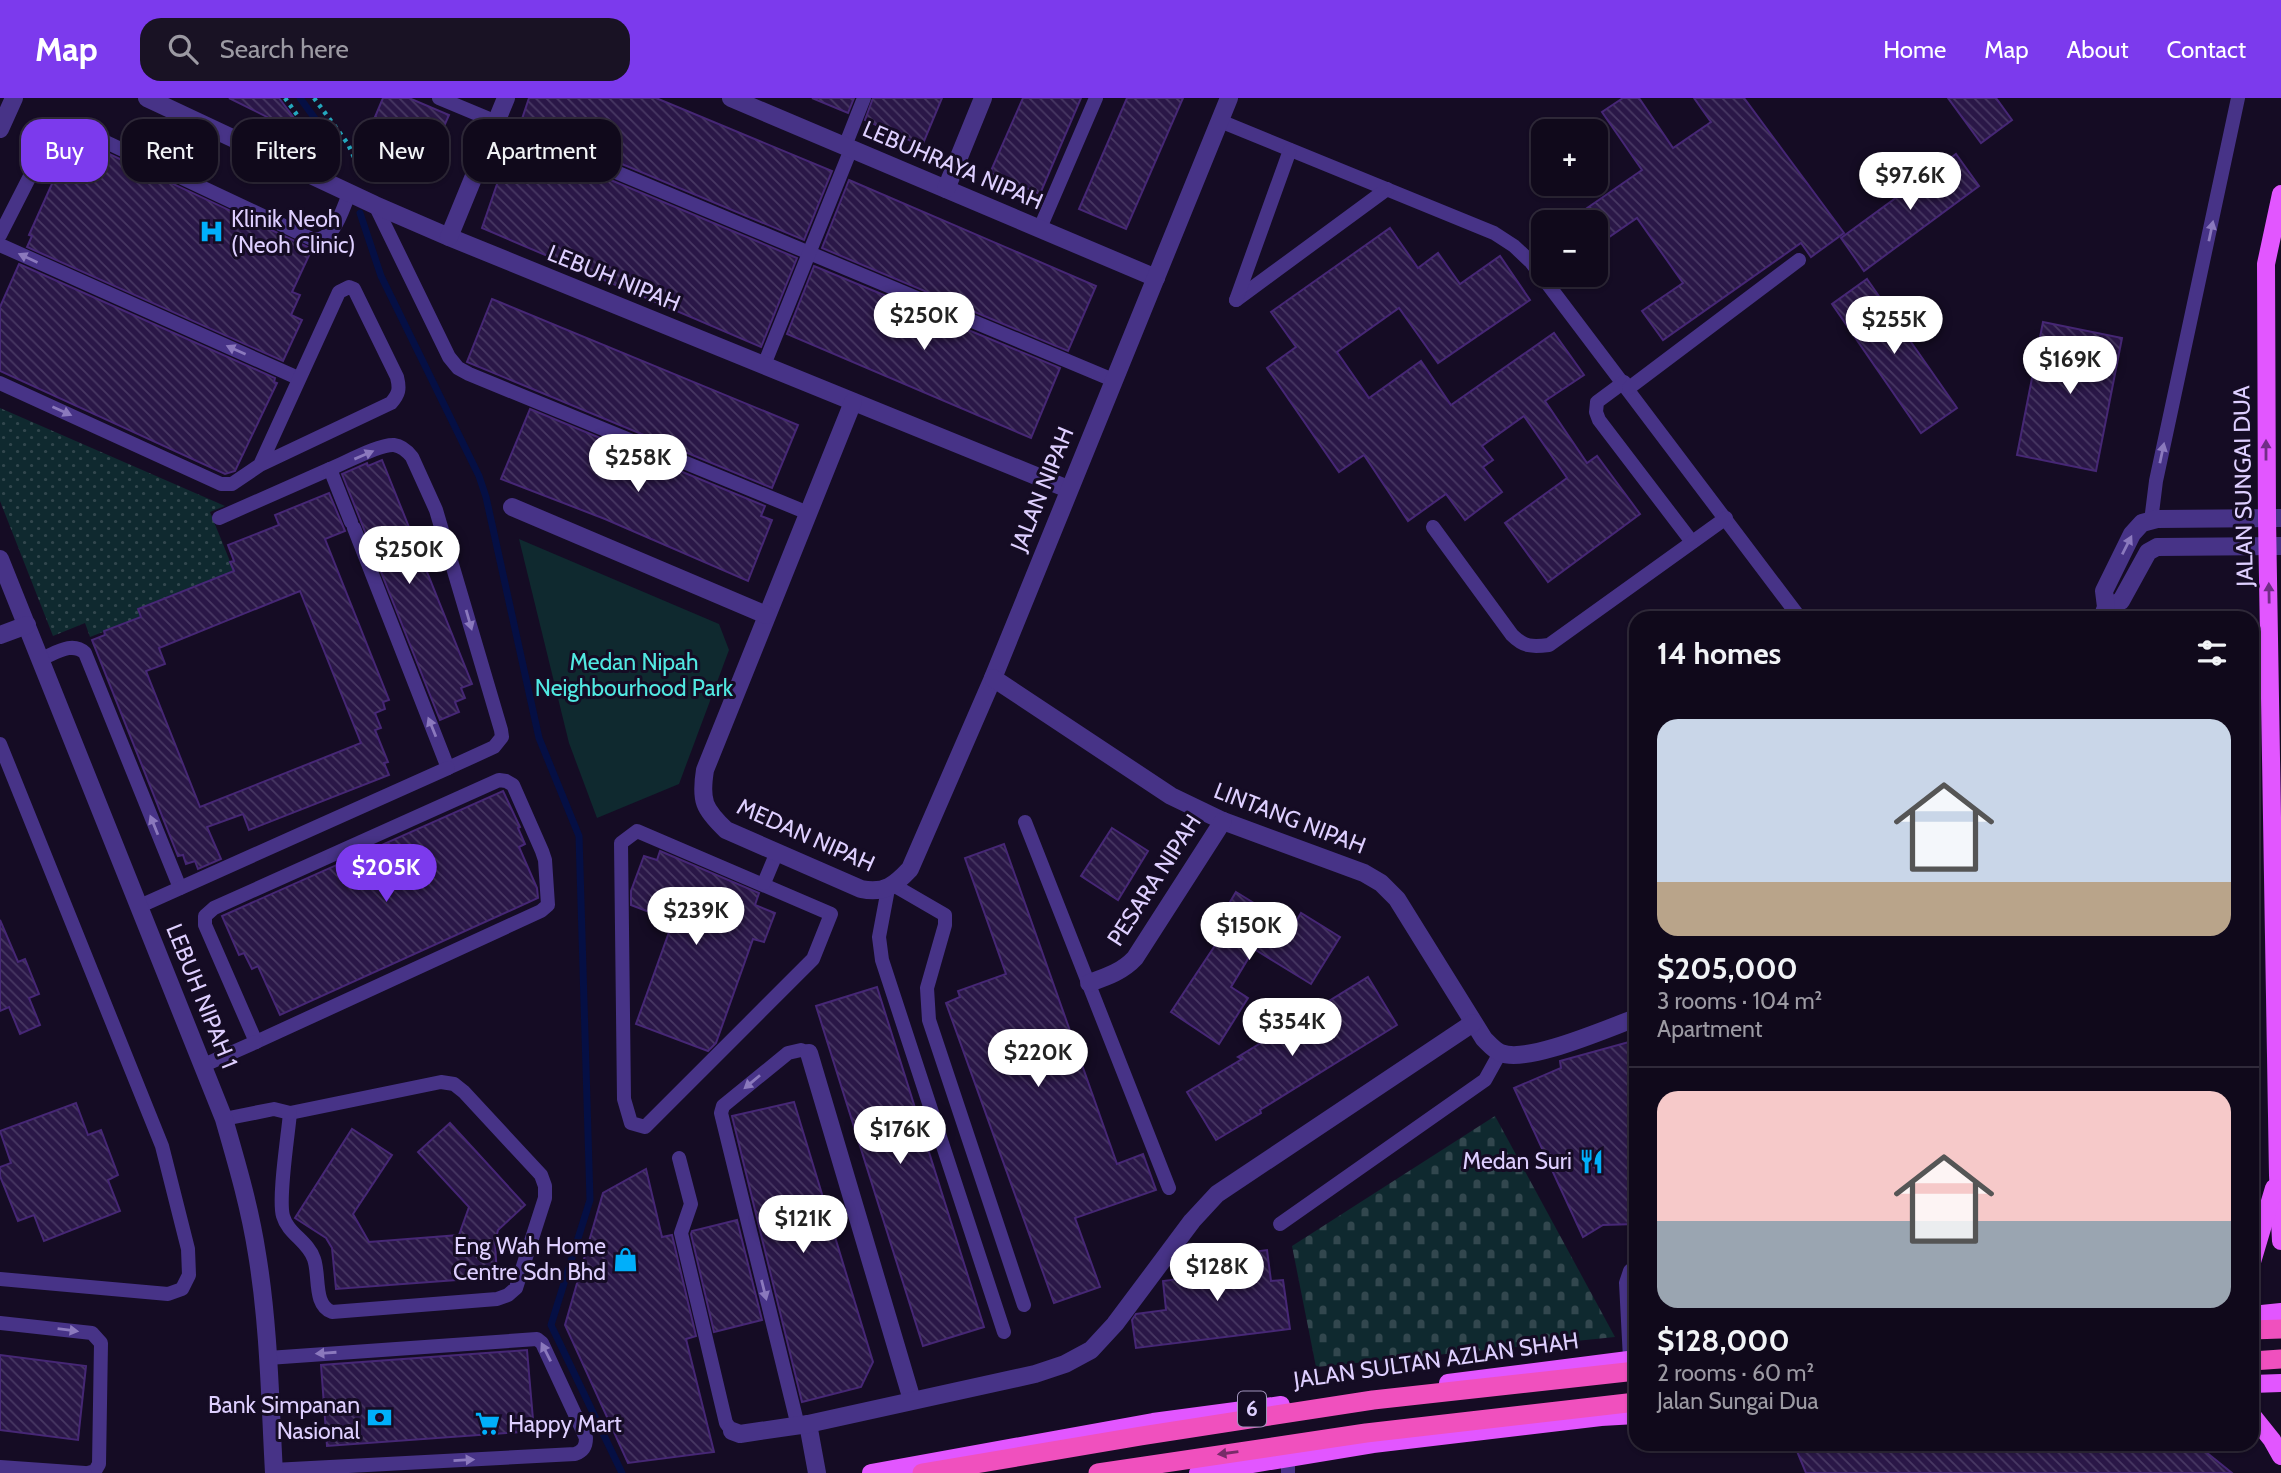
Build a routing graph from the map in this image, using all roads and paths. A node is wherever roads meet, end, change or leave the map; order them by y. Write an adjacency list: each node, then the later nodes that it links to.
1 (14, 98): 16 (street)
2 (147, 98): 21 (street, LEBUH NIPAH)
3 (285, 98): 21 (path)
4 (314, 98): 25 (path)
5 (439, 98): 13 (lane)
6 (506, 98): 14 (street)
7 (863, 98): 17 (lane)
8 (983, 98): 22 (street)
9 (1096, 98): 26 (lane)
10 (1230, 98): 15 (street, JALAN NIPAH)
11 (2238, 98): 47 (lane, one-way to 11)
12 (740, 100): 17 (street, LEBUHRAYA NIPAH)
13 (490, 119)
14 (498, 119)
15 (1220, 121): 18 (lane); 32 (street, JALAN NIPAH)
16 (0, 129)
17 (848, 147): 22 (street, LEBUHRAYA NIPAH); 30 (lane)
18 (1290, 150): 23 (lane); 23 (lane)
19 (621, 174): 30 (lane)
20 (472, 182): 28 (street)
21 (341, 188): 25 (street, LEBUH NIPAH); 27 (lane)
22 (946, 188): 26 (street, LEBUHRAYA NIPAH)
23 (1387, 189): 37 (lane)
24 (2281, 194): 46 (main road, JALAN SUNGAI DUA, one-way to 24)
25 (375, 205): 28 (street, LEBUH NIPAH); 43 (lane)
26 (1040, 228): 32 (street, LEBUHRAYA NIPAH)
27 (0, 235)
28 (449, 237): 33 (street, LEBUH NIPAH)
29 (0, 245): 34 (lane, one-way to 29)
30 (810, 252): 33 (lane); 35 (lane)
31 (1799, 260): 37 (lane)
32 (1156, 278): 35 (street, JALAN NIPAH)
33 (764, 365): 38 (street, LEBUH NIPAH)
34 (298, 378): 39 (lane); 39 (lane)
35 (1113, 380): 41 (street, JALAN NIPAH)
36 (0, 383): 39 (lane, one-way to 39)
37 (1626, 385): 45 (lane); 49 (lane)
38 (853, 402): 41 (street, LEBUH NIPAH); 43 (street, MEDAN NIPAH)
39 (260, 465)
40 (330, 469): 44 (lane); 61 (lane, one-way to 40); 61 (lane, one-way to 61)
41 (1068, 489): 59 (street, JALAN NIPAH)
42 (512, 507): 55 (street)
43 (808, 513): 55 (street, MEDAN NIPAH)
44 (219, 518)
45 (1726, 518): 49 (lane); 52 (lane)
46 (2274, 518): 47 (street); 50 (main road, JALAN SUNGAI DUA)
47 (2151, 521): 53 (street, one-way to 47)
48 (1433, 527): 49 (lane)
49 (1692, 542)
50 (2274, 546): 54 (street); 79 (main road, JALAN SUNGAI DUA, one-way to 50)
51 (0, 559): 56 (street, LEBUH NIPAH 1)
52 (1795, 611)
53 (2104, 611)
54 (2106, 611)
55 (766, 615): 64 (street, MEDAN NIPAH)
56 (27, 625): 57 (street); 58 (street, LEBUH NIPAH 1)
57 (0, 635)
58 (41, 659): 66 (lane, one-way to 58); 68 (street, LEBUH NIPAH 1)
59 (993, 678): 62 (street, LINTANG NIPAH); 67 (street, JALAN NIPAH)
60 (0, 744): 85 (lane)
61 (449, 768): 66 (lane)
62 (1223, 821): 69 (street, PESARA NIPAH); 71 (street, LINTANG NIPAH)
63 (1025, 822): 69 (lane)
64 (777, 852): 65 (lane); 67 (street, MEDAN NIPAH)
65 (764, 883): 65 (lane)
66 (180, 888): 68 (lane)
67 (891, 888): 86 (lane); 93 (lane)
68 (140, 906): 75 (street, LEBUH NIPAH 1)
69 (1089, 983): 80 (lane)
70 (1629, 1020): 74 (street)
71 (1473, 1023): 74 (street, LINTANG NIPAH); 101 (street)
72 (256, 1042): 72 (lane); 75 (lane)
73 (809, 1053): 101 (street); 105 (lane, one-way to 105)
74 (1500, 1053): 81 (lane)
75 (204, 1065): 77 (street, LEBUH NIPAH 1)
76 (290, 1113): 76 (lane); 77 (lane)
77 (224, 1119): 94 (street, LEBUH NIPAH 1)
78 (679, 1158): 106 (lane)
79 (2278, 1175): 82 (main road); 83 (main road, JALAN SUNGAI DUA)
80 (1169, 1188)
81 (1280, 1224)
82 (2259, 1239)
83 (2281, 1241)
84 (1629, 1274): 88 (lane)
85 (0, 1279)
86 (1024, 1305)
87 (2281, 1312): 89 (main road)
88 (1629, 1313)
89 (2259, 1314)
90 (0, 1323): 112 (lane, one-way to 112)
91 (2281, 1329): 92 (highway)
92 (2259, 1330)
93 (1004, 1332)
94 (268, 1357): 111 (street, LEBUH NIPAH 1); 111 (lane, one-way to 94)
95 (2281, 1359): 96 (highway)
96 (2259, 1361)
97 (1629, 1364): 114 (main road, JALAN SULTAN AZLAN SHAH / 6)
98 (1629, 1364): 115 (highway, JALAN SULTAN AZLAN SHAH / 6)
99 (2281, 1383): 100 (main road)
100 (2259, 1384)
101 (912, 1400): 105 (street)
102 (1629, 1403): 116 (highway, 6, one-way to 116)
103 (1629, 1415): 108 (main road)
104 (2259, 1424): 107 (main road)
105 (803, 1425): 106 (street); 113 (street)
106 (732, 1431)
107 (2281, 1456)
108 (1288, 1466): 117 (main road)
109 (0, 1467): 110 (lane)
110 (22, 1471): 112 (lane)
111 (274, 1472)
112 (86, 1473)
113 (817, 1473)
114 (870, 1473)
115 (922, 1473)
116 (1098, 1473)
117 (1198, 1473)

